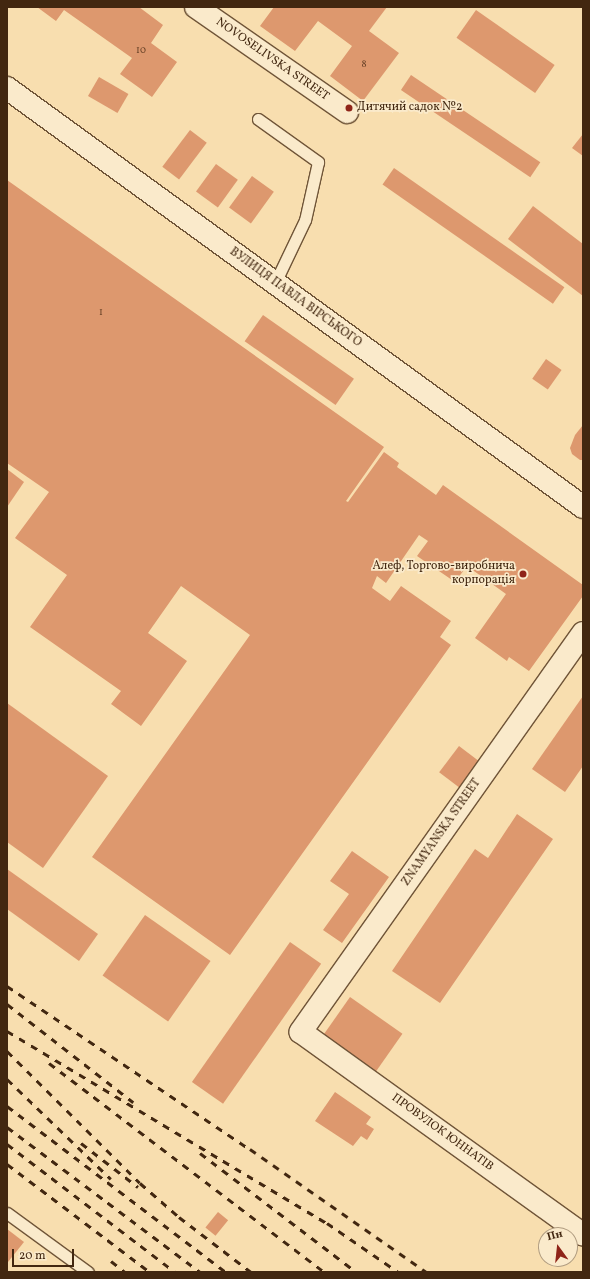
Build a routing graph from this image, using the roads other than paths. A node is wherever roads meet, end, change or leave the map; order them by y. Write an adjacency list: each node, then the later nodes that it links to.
1 (196, 7): 3 (street, NOVOSELIVSKA STREET)
2 (7, 88): 5 (street, ВУЛИЦЯ ПАВЛА ВІРСЬКОГО)
3 (347, 112)
4 (258, 119): 5 (lane)
5 (276, 284): 6 (street, ВУЛИЦЯ ПАВЛА ВІРСЬКОГО)
6 (583, 507)
7 (583, 633): 8 (street, ZNAMYANSKA STREET)
8 (301, 1032): 10 (street, ПРОВУЛОК ЮННАТІВ)
9 (7, 1213): 11 (lane)
10 (583, 1235)
11 (88, 1272)

